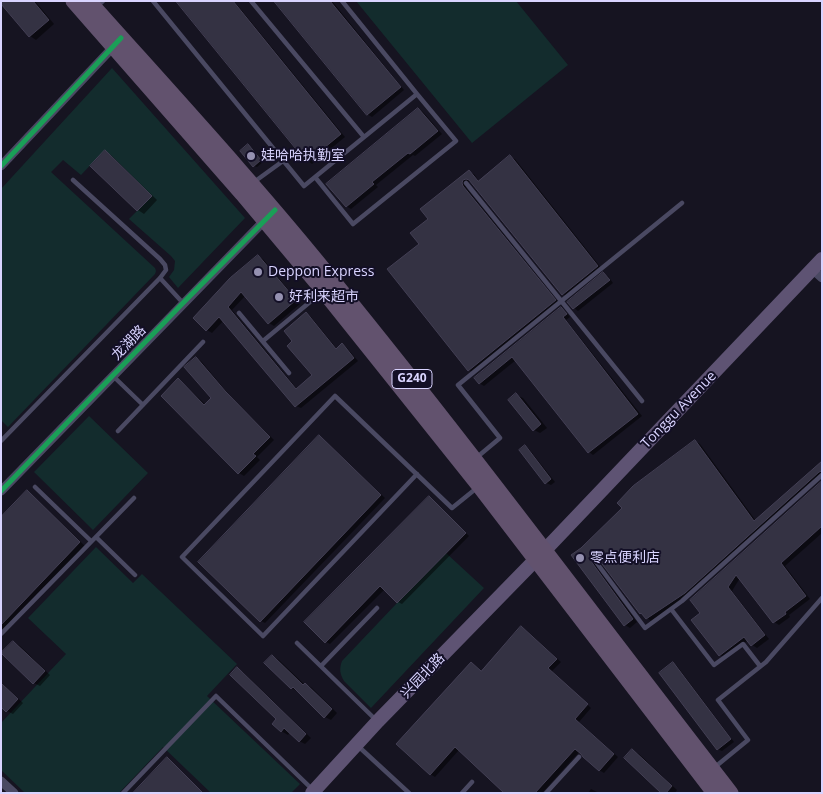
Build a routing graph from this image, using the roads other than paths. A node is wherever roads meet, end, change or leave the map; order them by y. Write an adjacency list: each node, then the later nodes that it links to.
1 (73, 1): 6 (highway, G240)
2 (153, 1): 9 (lane)
3 (252, 1): 8 (lane)
4 (342, 1): 7 (lane)
5 (96, 3): 6 (highway, G240)
6 (117, 43): 10 (street); 14 (highway, G240); 16 (highway, G240)
7 (417, 94): 8 (lane); 11 (lane)
8 (364, 137): 11 (lane)
9 (283, 161): 11 (lane); 14 (lane)
10 (1, 166)
11 (315, 177)
12 (73, 180): 18 (lane)
13 (466, 182): 20 (lane)
14 (252, 184): 16 (highway, G240)
15 (682, 202): 20 (lane)
16 (269, 215): 19 (highway, G240); 21 (street, 龙湖路); 31 (highway, G240)
17 (819, 269): 40 (main road, Tonggu Avenue)
18 (160, 278): 21 (lane); 30 (lane)
19 (324, 292): 23 (lane); 34 (highway, G240)
20 (561, 301): 27 (lane); 31 (lane)
21 (183, 303): 26 (street, 龙湖路)
22 (239, 313): 23 (lane)
23 (263, 341): 25 (lane)
24 (203, 342): 28 (lane)
25 (290, 373)
26 (113, 376): 28 (lane); 36 (street, 龙湖路)
27 (642, 401)
28 (143, 405): 29 (lane)
29 (118, 431)
30 (1, 441)
31 (475, 458): 40 (highway, G240)
32 (417, 474): 32 (lane); 34 (lane)
33 (822, 476): 45 (lane)
34 (479, 486): 40 (highway, G240)
35 (35, 487): 39 (lane)
36 (1, 491)
37 (134, 498): 38 (lane)
38 (96, 537): 39 (lane); 42 (lane)
39 (92, 541): 46 (lane)
40 (540, 555): 50 (main road, 兴园北路); 53 (highway, G240); 62 (highway, G240)
41 (596, 562): 45 (lane)
42 (135, 574)
43 (822, 598): 49 (lane)
44 (377, 608): 48 (lane)
45 (671, 609): 49 (lane)
46 (1, 634)
47 (297, 643): 48 (lane)
48 (321, 666): 50 (lane)
49 (760, 666): 53 (lane)
50 (378, 722): 51 (main road, 兴园北路)
51 (357, 745): 56 (main road, 兴园北路); 59 (lane)
52 (579, 757): 61 (lane)
53 (713, 769): 63 (highway, G240)
54 (1, 781): 57 (street)
55 (472, 782): 60 (lane)
56 (313, 792): 58 (lane)
57 (14, 793)
58 (123, 793)
59 (408, 793)
60 (462, 793)
61 (546, 793)
62 (714, 793)
63 (731, 793)

